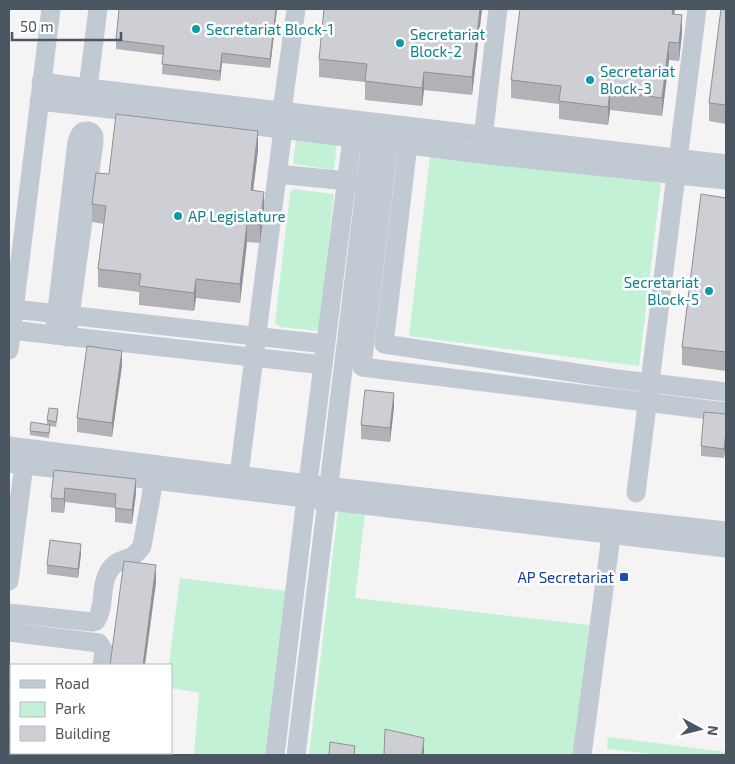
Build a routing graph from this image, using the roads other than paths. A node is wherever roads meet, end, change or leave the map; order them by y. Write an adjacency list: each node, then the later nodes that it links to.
1 (51, 9): 6 (street)
2 (98, 9): 7 (street)
3 (296, 9): 9 (street)
4 (498, 9): 10 (street)
5 (696, 9): 16 (street)
6 (42, 82): 7 (street); 8 (street)
7 (88, 88): 9 (street)
8 (39, 101): 9 (street); 21 (street)
9 (282, 120): 10 (street); 11 (street); 17 (street)
10 (483, 135): 14 (street); 16 (street)
11 (352, 138): 12 (street); 19 (street)
12 (380, 141): 13 (street); 20 (street); 32 (street)
13 (408, 145): 14 (street); 30 (street)
14 (481, 154): 16 (street)
15 (726, 164): 16 (street)
16 (676, 166): 18 (street); 30 (street)
17 (277, 174): 19 (street); 25 (street)
18 (726, 180)
19 (347, 181): 20 (street); 26 (street)
20 (366, 183): 39 (street)
21 (14, 308): 22 (street); 23 (street)
22 (63, 314): 22 (street); 24 (street); 25 (street)
23 (11, 330): 24 (street); 27 (street)
24 (61, 336): 28 (street)
25 (256, 336): 26 (street); 28 (street)
26 (325, 344): 29 (street)
27 (9, 350)
28 (253, 357): 29 (street); 36 (street)
29 (323, 365): 38 (street)
30 (650, 383): 31 (street); 32 (street)
31 (726, 392)
32 (648, 402): 33 (street); 40 (street)
33 (726, 412)
34 (9, 446): 36 (street)
35 (16, 463): 37 (street); 44 (street)
36 (239, 475): 38 (street)
37 (154, 480): 38 (street); 45 (street)
38 (307, 491): 39 (street); 48 (street)
39 (328, 493): 41 (street); 49 (street)
40 (636, 493)
41 (612, 526): 42 (street); 43 (street); 50 (street)
42 (726, 531)
43 (726, 548)
44 (9, 581)
45 (9, 613)
46 (9, 632): 47 (street)
47 (102, 664)
48 (274, 755)
49 (296, 755)
50 (582, 755)

